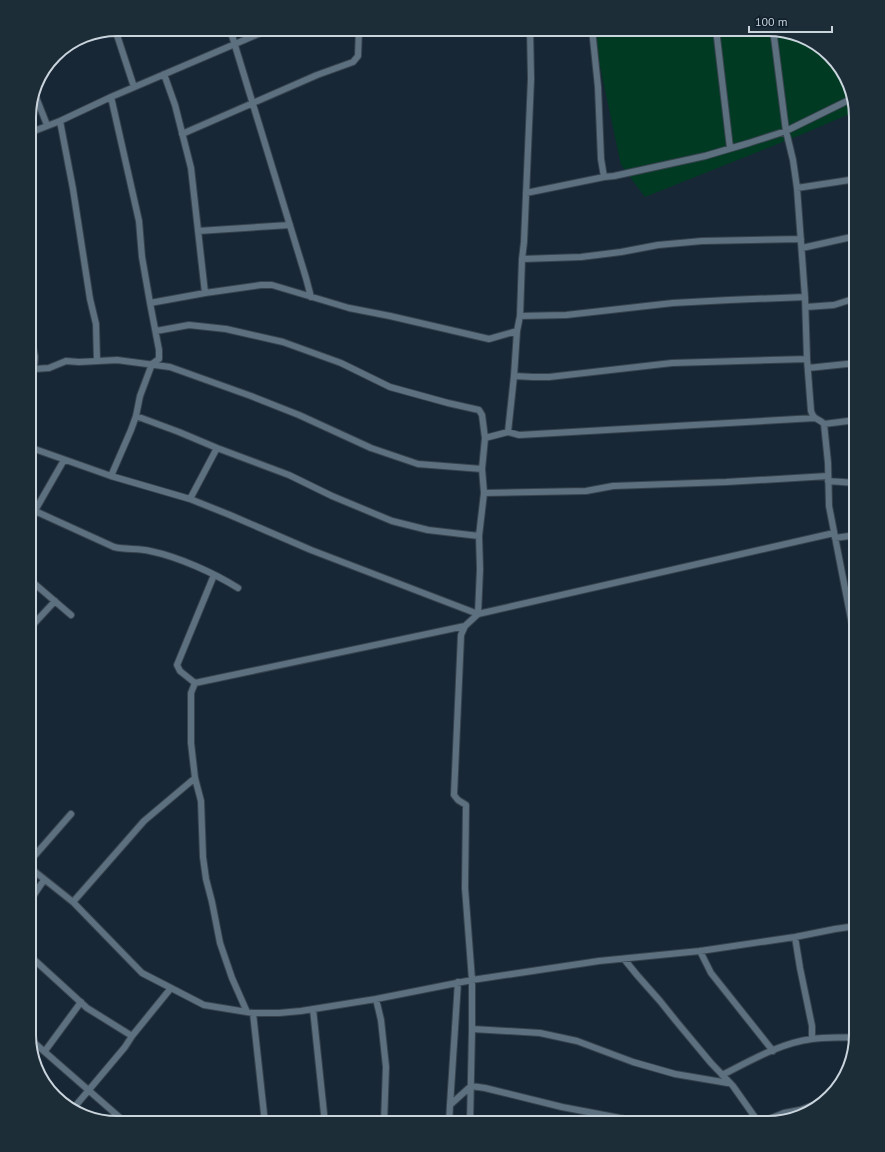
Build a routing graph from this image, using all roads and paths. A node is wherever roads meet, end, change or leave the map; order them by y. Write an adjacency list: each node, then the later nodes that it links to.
1 (118, 36): 11 (street)
2 (232, 36): 9 (street)
3 (253, 36): 9 (street)
4 (359, 36): 15 (street)
5 (530, 36): 25 (street)
6 (593, 36): 22 (street)
7 (717, 36): 21 (street)
8 (774, 36): 19 (street)
9 (234, 44): 10 (street); 15 (street)
10 (164, 74): 11 (street); 20 (street)
11 (134, 87): 12 (street)
12 (111, 97): 16 (street); 36 (street)
13 (847, 101): 19 (street)
14 (38, 102): 17 (street)
15 (253, 103): 20 (street); 26 (street)
16 (60, 121): 17 (street); 42 (street)
17 (47, 126): 18 (street)
18 (36, 130)
19 (786, 131): 21 (street); 24 (street)
20 (182, 134): 27 (street)
21 (730, 148): 22 (street)
22 (604, 177): 25 (street)
23 (849, 180): 24 (street)
24 (797, 188): 28 (street)
25 (526, 193): 31 (street)
26 (290, 224): 27 (street); 34 (street)
27 (198, 231): 32 (street)
28 (801, 238): 30 (street); 31 (street)
29 (849, 238): 30 (street)
30 (802, 248): 33 (street)
31 (522, 259): 38 (street)
32 (205, 293): 34 (street); 36 (street)
33 (805, 296): 37 (street); 38 (street)
34 (311, 297): 39 (street)
35 (849, 300): 37 (street)
36 (150, 304): 40 (street)
37 (806, 307): 41 (street)
38 (520, 316): 39 (street)
39 (517, 330): 47 (street)
40 (156, 331): 43 (street); 53 (street)
41 (807, 359): 45 (street); 47 (street)
42 (97, 361): 43 (street); 46 (street)
43 (152, 364): 48 (street); 57 (street)
44 (849, 364): 45 (street)
45 (808, 368): 49 (street)
46 (36, 369)
47 (514, 376): 52 (street)
48 (136, 416): 54 (street); 58 (street)
49 (815, 418): 51 (street); 52 (street)
50 (849, 421): 51 (street)
51 (824, 424): 59 (street)
52 (508, 432): 53 (street)
53 (485, 438): 57 (street)
54 (217, 448): 62 (street); 67 (street)
55 (36, 450): 56 (street)
56 (64, 460): 58 (street); 63 (street)
57 (482, 469): 61 (street)
58 (111, 476): 62 (street)
59 (828, 479): 60 (street); 61 (street); 65 (street)
60 (849, 482)
61 (484, 493): 67 (street)
62 (190, 500): 75 (street)
63 (36, 509)
64 (36, 511): 68 (street)
65 (834, 535): 66 (street); 72 (street); 75 (street)
66 (849, 535)
67 (479, 536): 75 (street)
68 (214, 575): 70 (street); 79 (street)
69 (36, 585): 73 (street)
70 (238, 588)
71 (849, 593): 72 (street)
72 (846, 594): 74 (street)
73 (56, 602): 76 (street); 77 (street)
74 (849, 609)
75 (478, 614): 78 (street)
76 (71, 615)
77 (36, 622)
78 (465, 626): 79 (street); 92 (street)
79 (196, 683): 80 (street)
80 (195, 778): 86 (street); 98 (street)
81 (71, 814): 82 (street)
82 (36, 854)
83 (36, 873): 84 (street)
84 (44, 880): 85 (street); 86 (street)
85 (36, 892)
86 (73, 902): 94 (street)
87 (849, 927): 88 (street)
88 (795, 937): 89 (street); 102 (street)
89 (700, 951): 90 (street); 105 (street)
90 (624, 959): 92 (street); 106 (street)
91 (36, 961): 96 (street)
92 (472, 980): 93 (street); 99 (street)
93 (458, 982): 95 (street); 111 (street)
94 (171, 988): 98 (street); 100 (street)
95 (376, 999): 97 (street); 117 (street)
96 (81, 1002): 100 (street); 104 (street)
97 (314, 1009): 98 (street); 116 (street)
98 (250, 1013): 115 (street)
99 (472, 1028): 107 (street); 108 (street)
100 (132, 1036): 109 (street)
101 (849, 1037): 102 (street)
102 (812, 1038): 105 (street)
103 (37, 1044): 104 (street)
104 (45, 1051): 109 (street)
105 (772, 1051): 106 (street)
106 (722, 1075): 107 (street)
107 (728, 1083): 121 (street)
108 (471, 1086): 111 (street); 119 (street); 120 (street)
109 (88, 1090): 110 (street); 114 (street)
110 (76, 1105)
111 (450, 1105): 118 (street)
112 (798, 1110): 113 (street)
113 (780, 1115)
114 (118, 1116)
115 (264, 1116)
116 (324, 1116)
117 (384, 1116)
118 (449, 1116)
119 (470, 1116)
120 (607, 1116)
121 (754, 1116)

